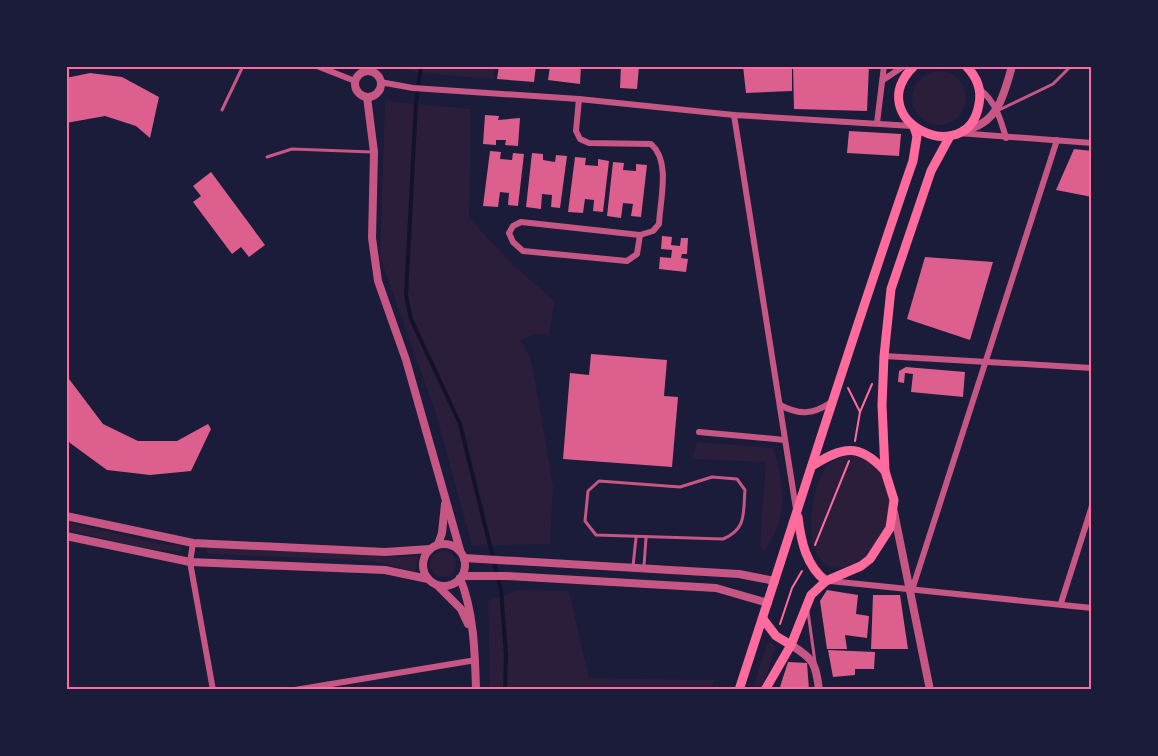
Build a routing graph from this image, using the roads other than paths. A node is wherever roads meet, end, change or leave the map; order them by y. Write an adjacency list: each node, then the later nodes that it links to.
1 (243, 66): 16 (lane)
2 (317, 66): 11 (street)
3 (884, 66): 10 (street)
4 (905, 66): 5 (street); 10 (street)
5 (914, 66): 20 (main road)
6 (966, 66): 13 (main road)
7 (1012, 66): 17 (street)
8 (1069, 68): 17 (lane)
9 (368, 69): 11 (street); 12 (street)
10 (883, 80): 19 (street)
11 (355, 81): 14 (street)
12 (380, 82): 14 (street); 15 (street)
13 (979, 89): 17 (street); 21 (main road)
14 (367, 97): 25 (street)
15 (579, 99): 18 (street); 27 (street)
16 (222, 110)
17 (997, 111): 21 (street); 22 (street)
18 (735, 116): 19 (street); 32 (street)
19 (877, 123): 20 (street)
20 (913, 126): 21 (main road); 31 (main road)
21 (956, 133): 22 (street); 28 (main road)
22 (1006, 138): 23 (street)
23 (1057, 140): 24 (street); 29 (street)
24 (1092, 142)
25 (374, 152): 26 (lane); 37 (street)
26 (267, 157)
27 (640, 235): 27 (street)
28 (884, 356): 29 (street); 36 (main road)
29 (985, 361): 30 (street); 57 (street)
30 (1092, 368)
31 (830, 403): 32 (street); 35 (main road)
32 (780, 405): 34 (street)
33 (699, 432): 34 (street)
34 (785, 440): 40 (street)
35 (812, 466): 36 (main road); 40 (main road)
36 (885, 471): 39 (main road)
37 (445, 494): 46 (street); 48 (street)
38 (1092, 506): 59 (street)
39 (894, 512): 55 (main road); 57 (street)
40 (797, 515): 54 (main road); 55 (main road)
41 (66, 516): 45 (street)
42 (66, 536): 49 (street)
43 (636, 538): 44 (lane); 44 (lane); 50 (lane)
44 (646, 538): 51 (lane)
45 (193, 543): 47 (street); 49 (street)
46 (438, 544): 47 (street); 48 (street)
47 (429, 549): 53 (street)
48 (462, 554): 50 (street); 52 (street)
49 (190, 562): 53 (street); 67 (street)
50 (632, 567): 51 (street)
51 (644, 568): 54 (street)
52 (461, 577): 56 (street); 58 (street); 63 (street)
53 (428, 579): 56 (street)
54 (775, 581): 58 (main road)
55 (826, 581): 57 (street); 60 (main road)
56 (438, 586): 63 (street)
57 (912, 590): 59 (street); 73 (street)
58 (768, 603): 62 (main road)
59 (1061, 603): 61 (street)
60 (807, 606): 64 (main road); 66 (lane)
61 (1092, 608)
62 (763, 619): 64 (main road); 70 (main road)
63 (472, 634): 65 (street)
64 (791, 645): 66 (street); 71 (main road)
65 (476, 660): 68 (street); 69 (street)
66 (816, 667): 72 (street)
67 (213, 690)
68 (295, 690)
69 (476, 690)
70 (739, 690)
71 (765, 690)
72 (819, 690)
73 (930, 690)

